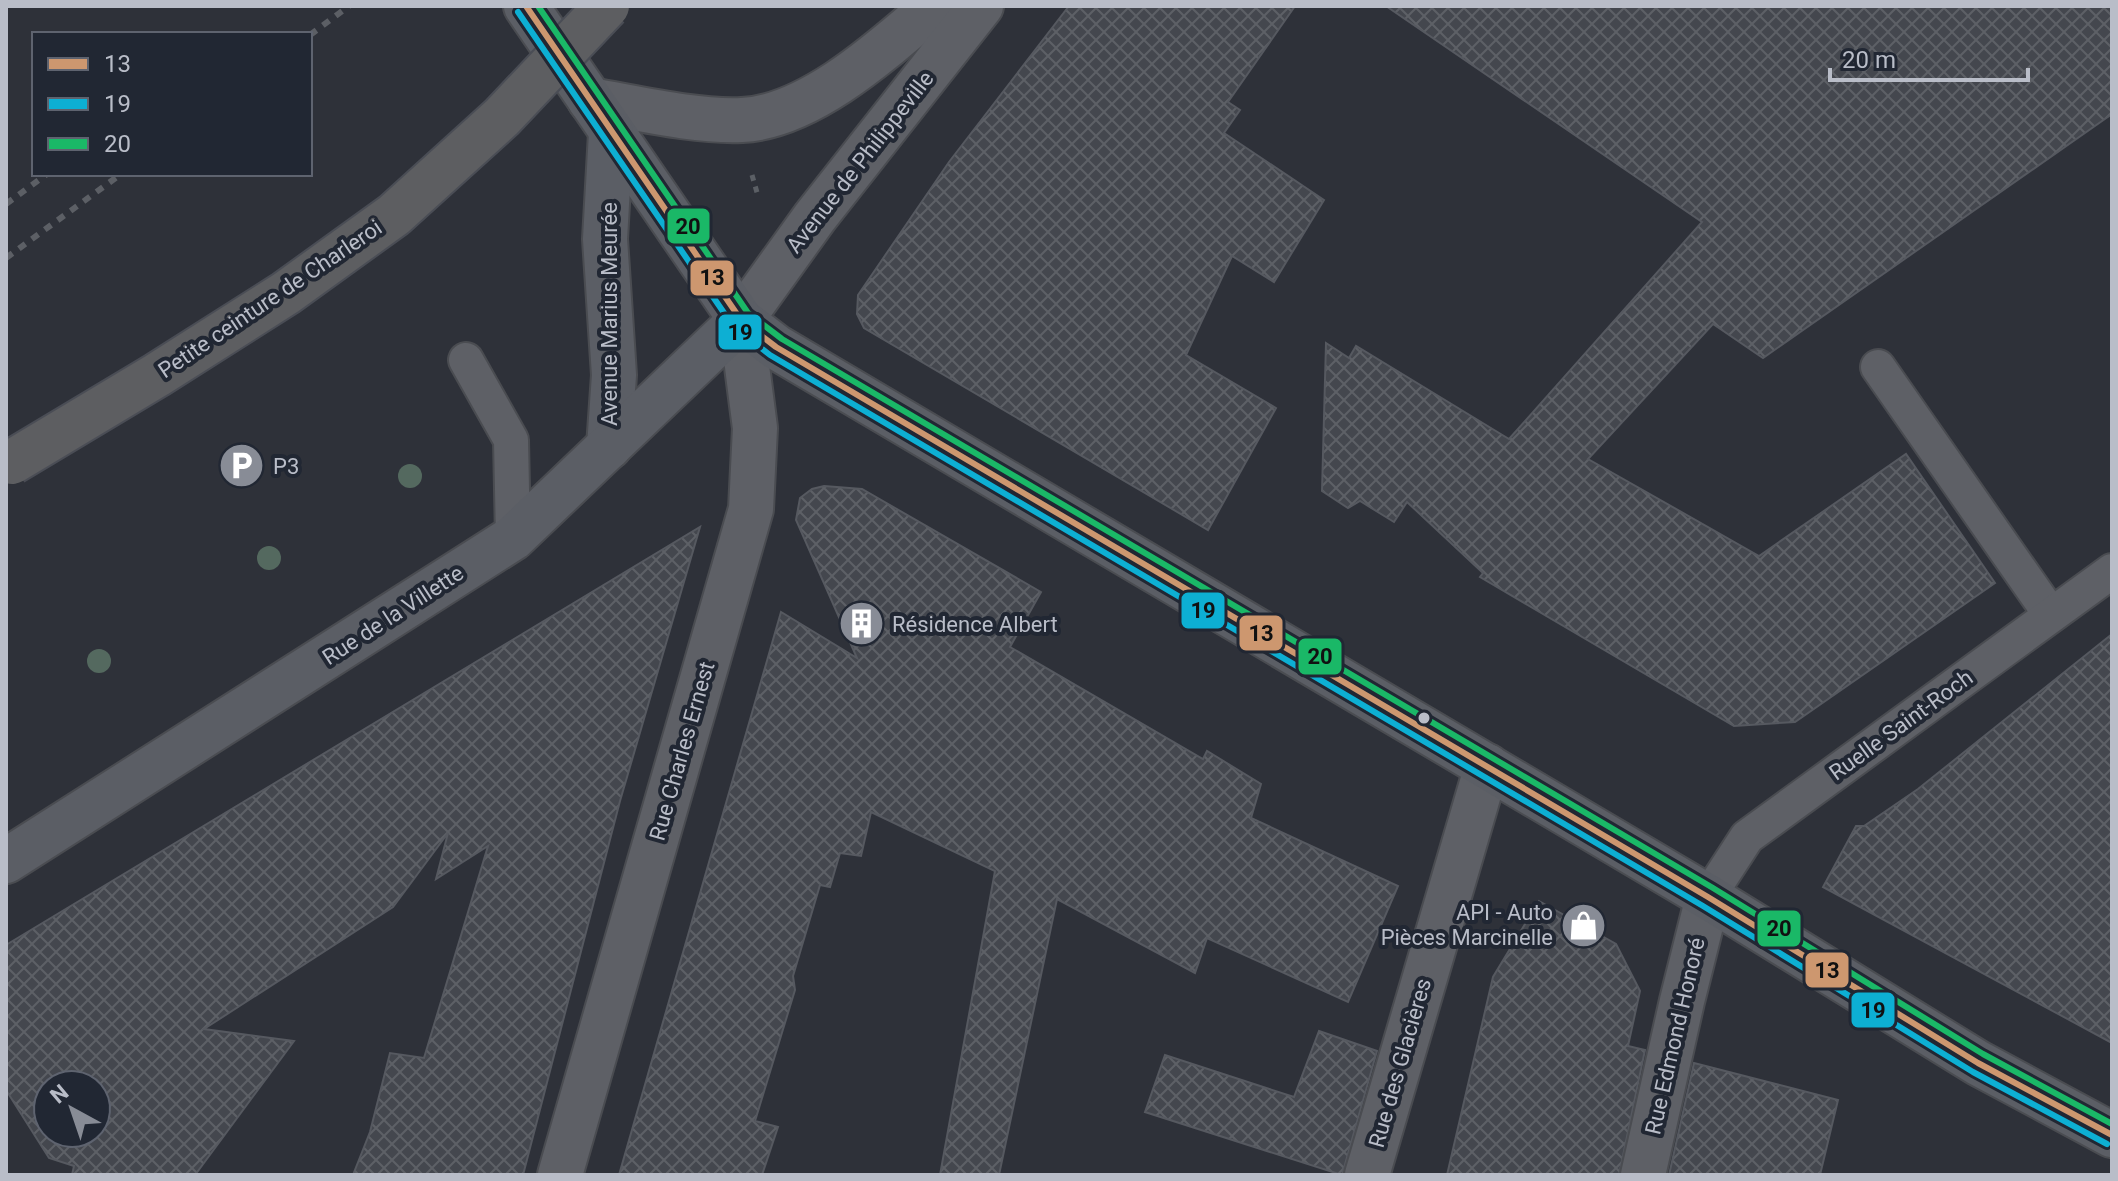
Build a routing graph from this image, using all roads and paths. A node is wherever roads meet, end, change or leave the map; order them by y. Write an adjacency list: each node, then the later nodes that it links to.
1 (526, 6): 5 (main road, Avenue Marius Meurée)
2 (607, 6): 10 (highway, Petite ceinture de Charleroi, bridge)
3 (934, 6): 5 (street)
4 (981, 6): 6 (street, Avenue de Philippeville)
5 (601, 117): 6 (main road, Avenue Marius Meurée); 9 (main road, Avenue Marius Meurée)
6 (741, 320): 9 (main road, Rue de la Villette); 14 (main road, Avenue Marius Meurée); 18 (street, Rue Charles Ernest)
7 (466, 360): 11 (lane)
8 (1878, 367): 13 (lane)
9 (609, 447): 11 (main road, Rue de la Villette)
10 (12, 462)
11 (513, 538): 15 (main road, Rue de la Villette)
12 (2112, 571): 13 (lane, Ruelle Saint-Roch)
13 (2051, 615): 16 (lane, Ruelle Saint-Roch)
14 (1487, 766): 16 (main road, Avenue Marius Meurée); 19 (street, Rue des Glacières)
15 (6, 861)
16 (1708, 897): 17 (main road, Avenue Marius Meurée); 20 (street, Rue Edmond Honoré)
17 (2112, 1135)
18 (560, 1175)
19 (1367, 1175)
20 (1643, 1175)

